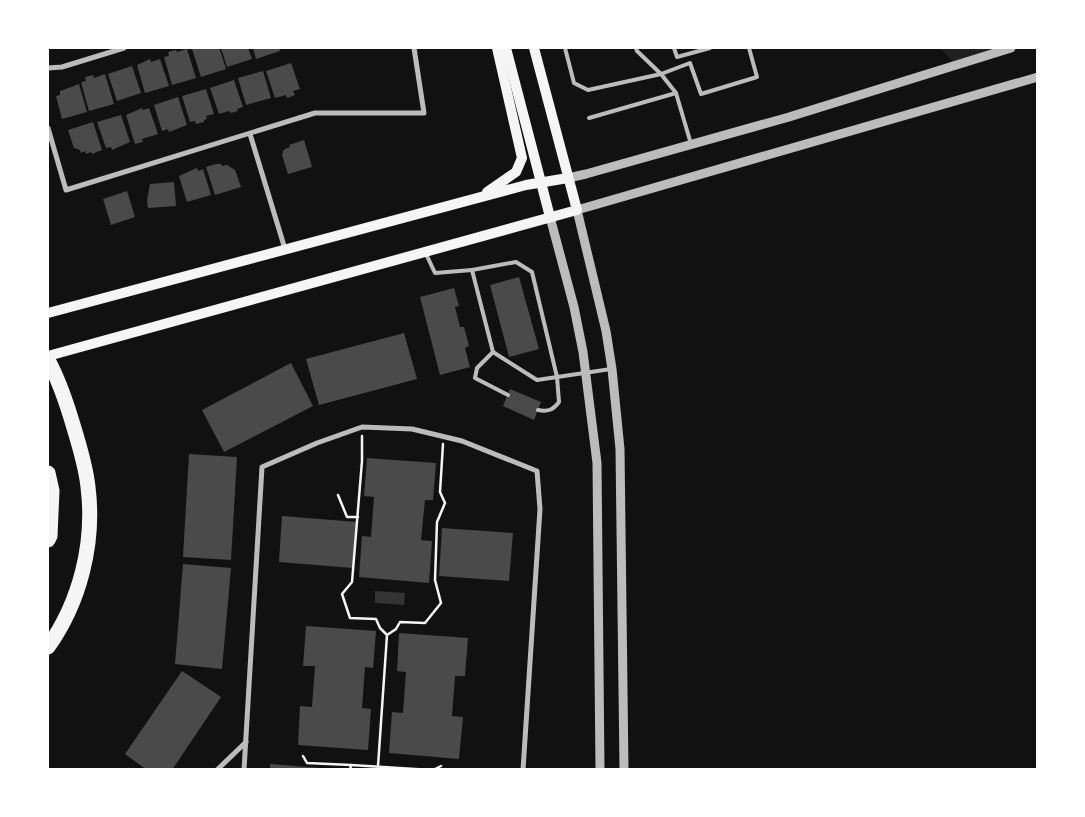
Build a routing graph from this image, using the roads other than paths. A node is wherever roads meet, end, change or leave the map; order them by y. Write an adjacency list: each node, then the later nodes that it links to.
1 (124, 48): 14 (street)
2 (414, 48): 20 (street)
3 (496, 48): 24 (main road)
4 (506, 48): 23 (main road)
5 (534, 48): 22 (main road)
6 (565, 48): 15 (lane)
7 (636, 48): 15 (lane)
8 (674, 48): 12 (lane)
9 (710, 48): 12 (lane)
10 (749, 48): 13 (lane)
11 (1011, 48): 21 (street)
12 (687, 54): 13 (lane)
13 (690, 63): 15 (lane)
14 (48, 68)
15 (661, 74): 17 (lane)
16 (1038, 77): 25 (street)
17 (676, 93): 18 (lane); 21 (lane)
18 (589, 118)
19 (48, 128): 20 (street)
20 (250, 134): 27 (street)
21 (691, 145): 22 (street)
22 (568, 178): 23 (main road); 25 (main road)
23 (540, 182): 24 (main road); 26 (main road)
24 (474, 199): 27 (main road)
25 (577, 210): 26 (main road); 34 (street)
26 (550, 218): 28 (main road); 35 (street)
27 (286, 249): 30 (main road)
28 (426, 252): 29 (lane); 32 (main road)
29 (472, 270): 31 (lane); 36 (lane)
30 (48, 312)
31 (493, 352): 36 (lane); 37 (lane)
32 (48, 356)
33 (48, 360): 41 (highway)
34 (612, 369): 35 (lane); 47 (street)
35 (586, 372): 36 (lane); 46 (street)
36 (557, 377): 38 (lane)
37 (508, 395)
38 (538, 410)
39 (48, 474): 40 (highway)
40 (48, 540)
41 (48, 647)
42 (246, 742): 43 (street); 44 (street); 45 (street)
43 (217, 770)
44 (244, 770)
45 (523, 770)
46 (600, 770)
47 (624, 770)

